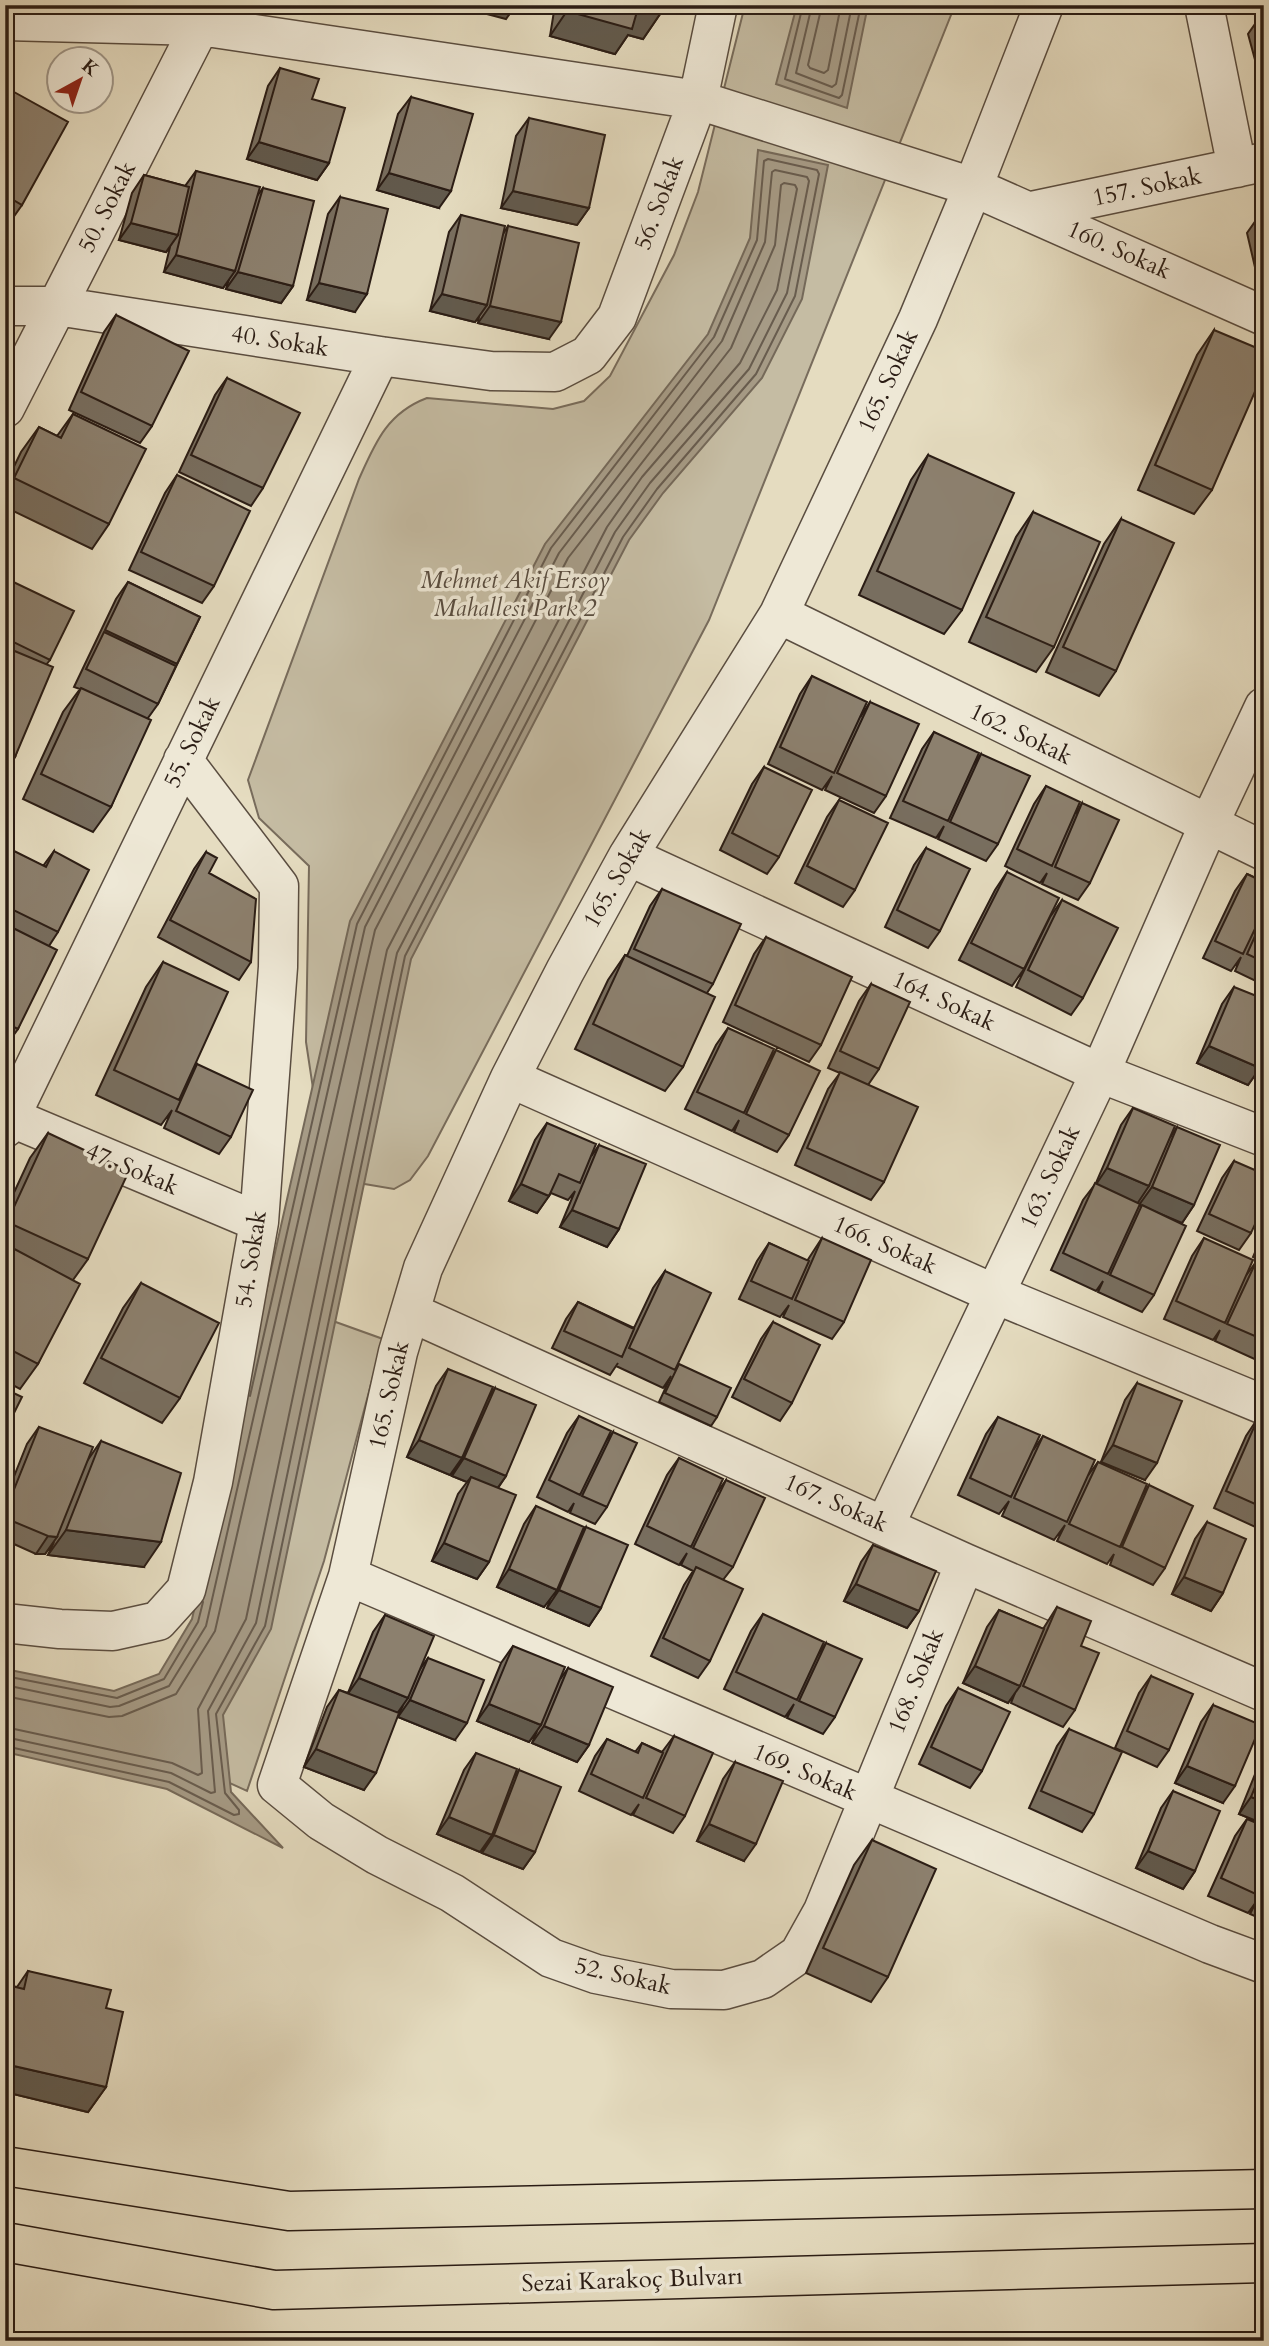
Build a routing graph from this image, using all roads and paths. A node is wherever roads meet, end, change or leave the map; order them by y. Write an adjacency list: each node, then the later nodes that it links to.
1 (718, 5): 6 (street, 56. Sokak)
2 (1044, 5): 8 (street, 165. Sokak)
3 (1204, 5): 7 (street)
4 (204, 15): 5 (street, 160. Sokak); 6 (street, 160. Sokak); 11 (street, 50. Sokak)
5 (5, 21)
6 (698, 100): 8 (street, 160. Sokak); 14 (street, 56. Sokak)
7 (1250, 165): 9 (street, 157. Sokak)
8 (973, 187): 9 (street, 160. Sokak); 16 (street, 165. Sokak)
9 (1031, 211): 12 (street, 160. Sokak)
10 (5, 306): 11 (street, 40. Sokak)
11 (57, 306): 13 (street, 40. Sokak); 15 (street, 50. Sokak)
12 (1264, 316)
13 (380, 356): 14 (street, 40. Sokak); 18 (street, 55. Sokak)
14 (555, 372)
15 (5, 408)
16 (779, 614): 19 (street, 162. Sokak); 21 (street, 165. Sokak)
17 (1264, 707): 19 (street, 163. Sokak)
18 (183, 760): 24 (street, 55. Sokak); 26 (street, 54. Sokak)
19 (1208, 826): 20 (street, 162. Sokak); 22 (street, 163. Sokak)
20 (1264, 851)
21 (628, 856): 22 (street, 164. Sokak); 23 (street, 165. Sokak)
22 (1100, 1073): 25 (street, 164. Sokak); 27 (street, 163. Sokak)
23 (510, 1078): 27 (street, 166. Sokak); 28 (street, 165. Sokak)
24 (7, 1120): 26 (street, 47. Sokak)
25 (1264, 1137)
26 (259, 1222): 33 (street, 54. Sokak)
27 (995, 1294): 29 (street, 166. Sokak); 30 (street, 163. Sokak)
28 (410, 1312): 30 (street, 167. Sokak); 32 (street, 165. Sokak)
29 (1264, 1405)
30 (885, 1525): 31 (street, 167. Sokak)
31 (965, 1563): 34 (street, 167. Sokak); 36 (street, 168. Sokak)
32 (348, 1576): 35 (street, 165. Sokak); 36 (street, 169. Sokak)
33 (5, 1623)
34 (1264, 1692)
35 (277, 1785): 36 (street, 52. Sokak)
36 (868, 1799): 37 (street, 169. Sokak)
37 (1264, 1964)
38 (5, 2166): 39 (main road)
39 (1264, 2189)
40 (5, 2242): 41 (main road, Sezai Karakoç Bulvarı)
41 (1264, 2263)

